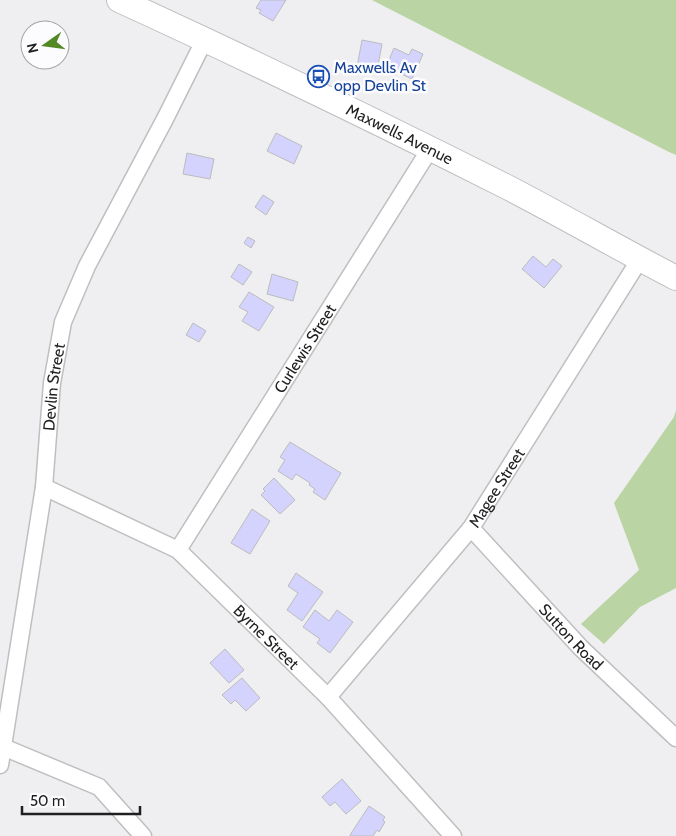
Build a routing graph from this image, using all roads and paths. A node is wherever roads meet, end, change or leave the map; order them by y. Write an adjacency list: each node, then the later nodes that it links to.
1 (119, 0): 2 (street, Maxwells Avenue)
2 (205, 39): 3 (street, Maxwells Avenue); 6 (street, Devlin Street)
3 (430, 148): 4 (street, Maxwells Avenue); 8 (street, Curlewis Street)
4 (640, 259): 5 (street, Maxwells Avenue); 7 (street, Magee Street)
5 (676, 278)
6 (44, 487): 8 (street, Byrne Street); 11 (street, Devlin Street)
7 (471, 528): 9 (street, Magee Street); 10 (street, Sutton Road)
8 (178, 550): 9 (street, Byrne Street)
9 (328, 697): 14 (street, Byrne Street)
10 (676, 738)
11 (3, 747): 12 (street, Devlin Street); 13 (street)
12 (0, 765)
13 (143, 836)
14 (454, 836)

